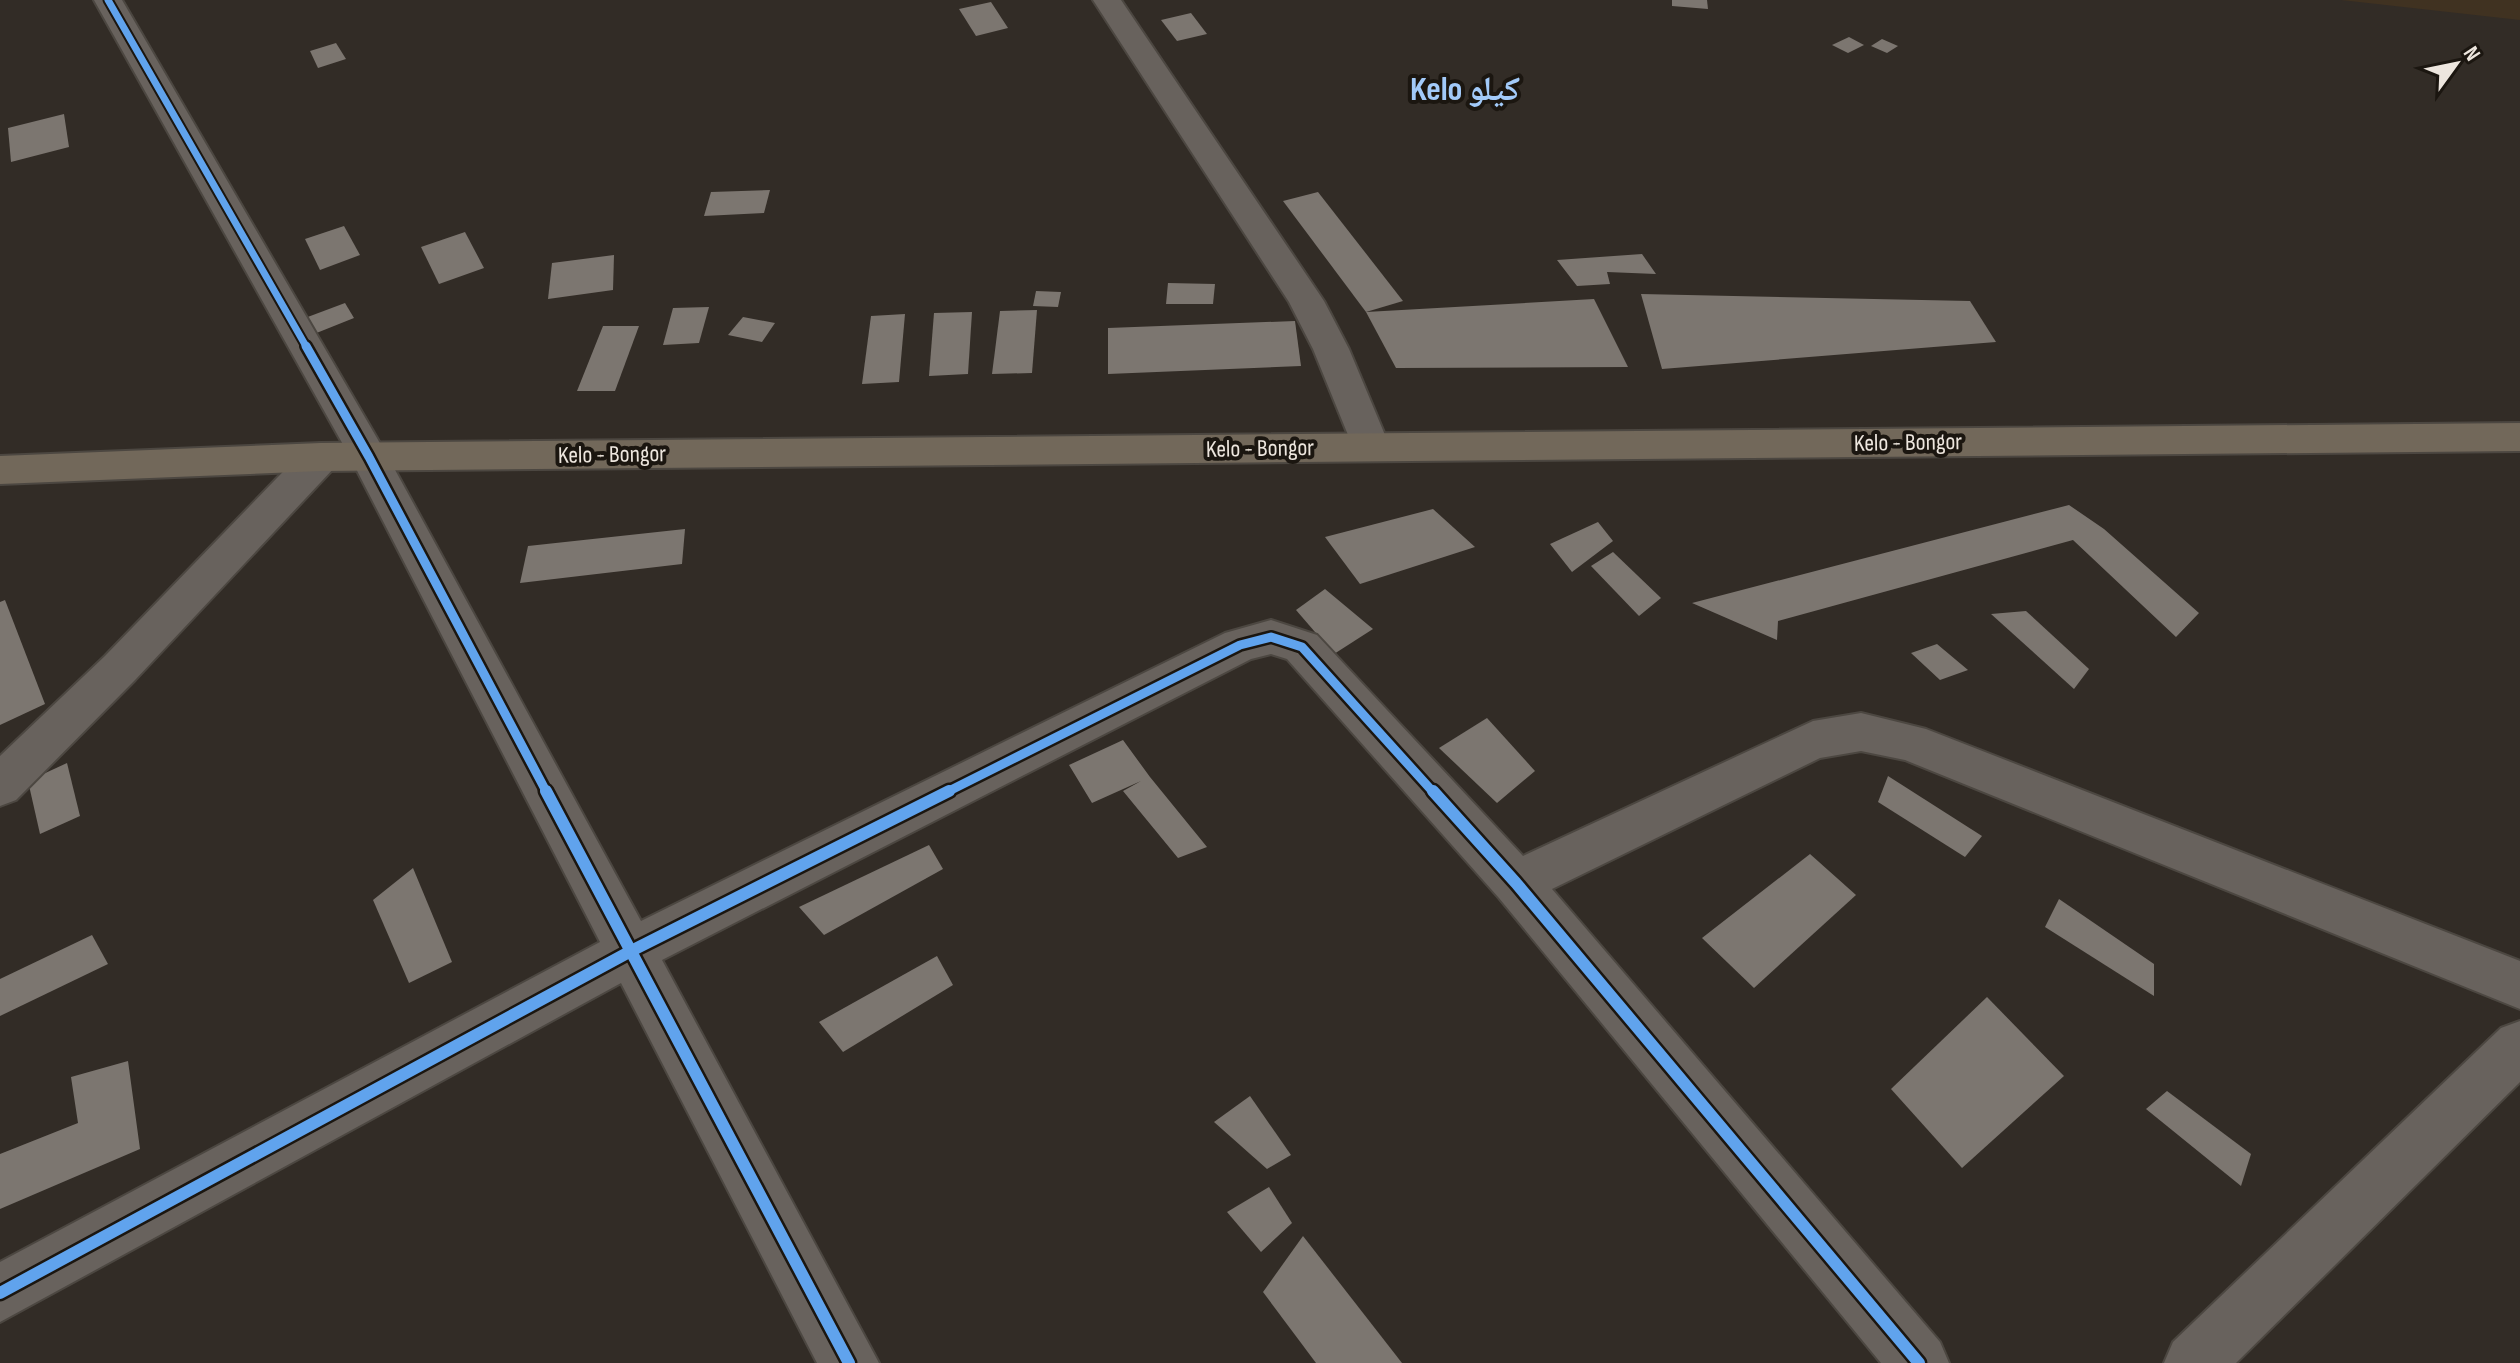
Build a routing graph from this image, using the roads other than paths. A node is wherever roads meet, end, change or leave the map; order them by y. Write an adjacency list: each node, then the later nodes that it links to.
1 (108, 0): 6 (street)
2 (1107, 0): 4 (street)
3 (2520, 437): 4 (highway, Kelo - Bongor)
4 (1371, 447): 6 (highway, Kelo - Bongor)
5 (321, 457): 6 (highway, Kelo - Bongor); 7 (highway, Kelo - Bongor); 8 (street)
6 (369, 457): 10 (street)
7 (0, 470)
8 (0, 786)
9 (1516, 883): 10 (street); 11 (street); 15 (street)
10 (631, 951): 13 (street); 14 (street)
11 (2520, 985)
12 (2520, 1046): 16 (street)
13 (0, 1293)
14 (849, 1363)
15 (1919, 1363)
16 (2194, 1363)

